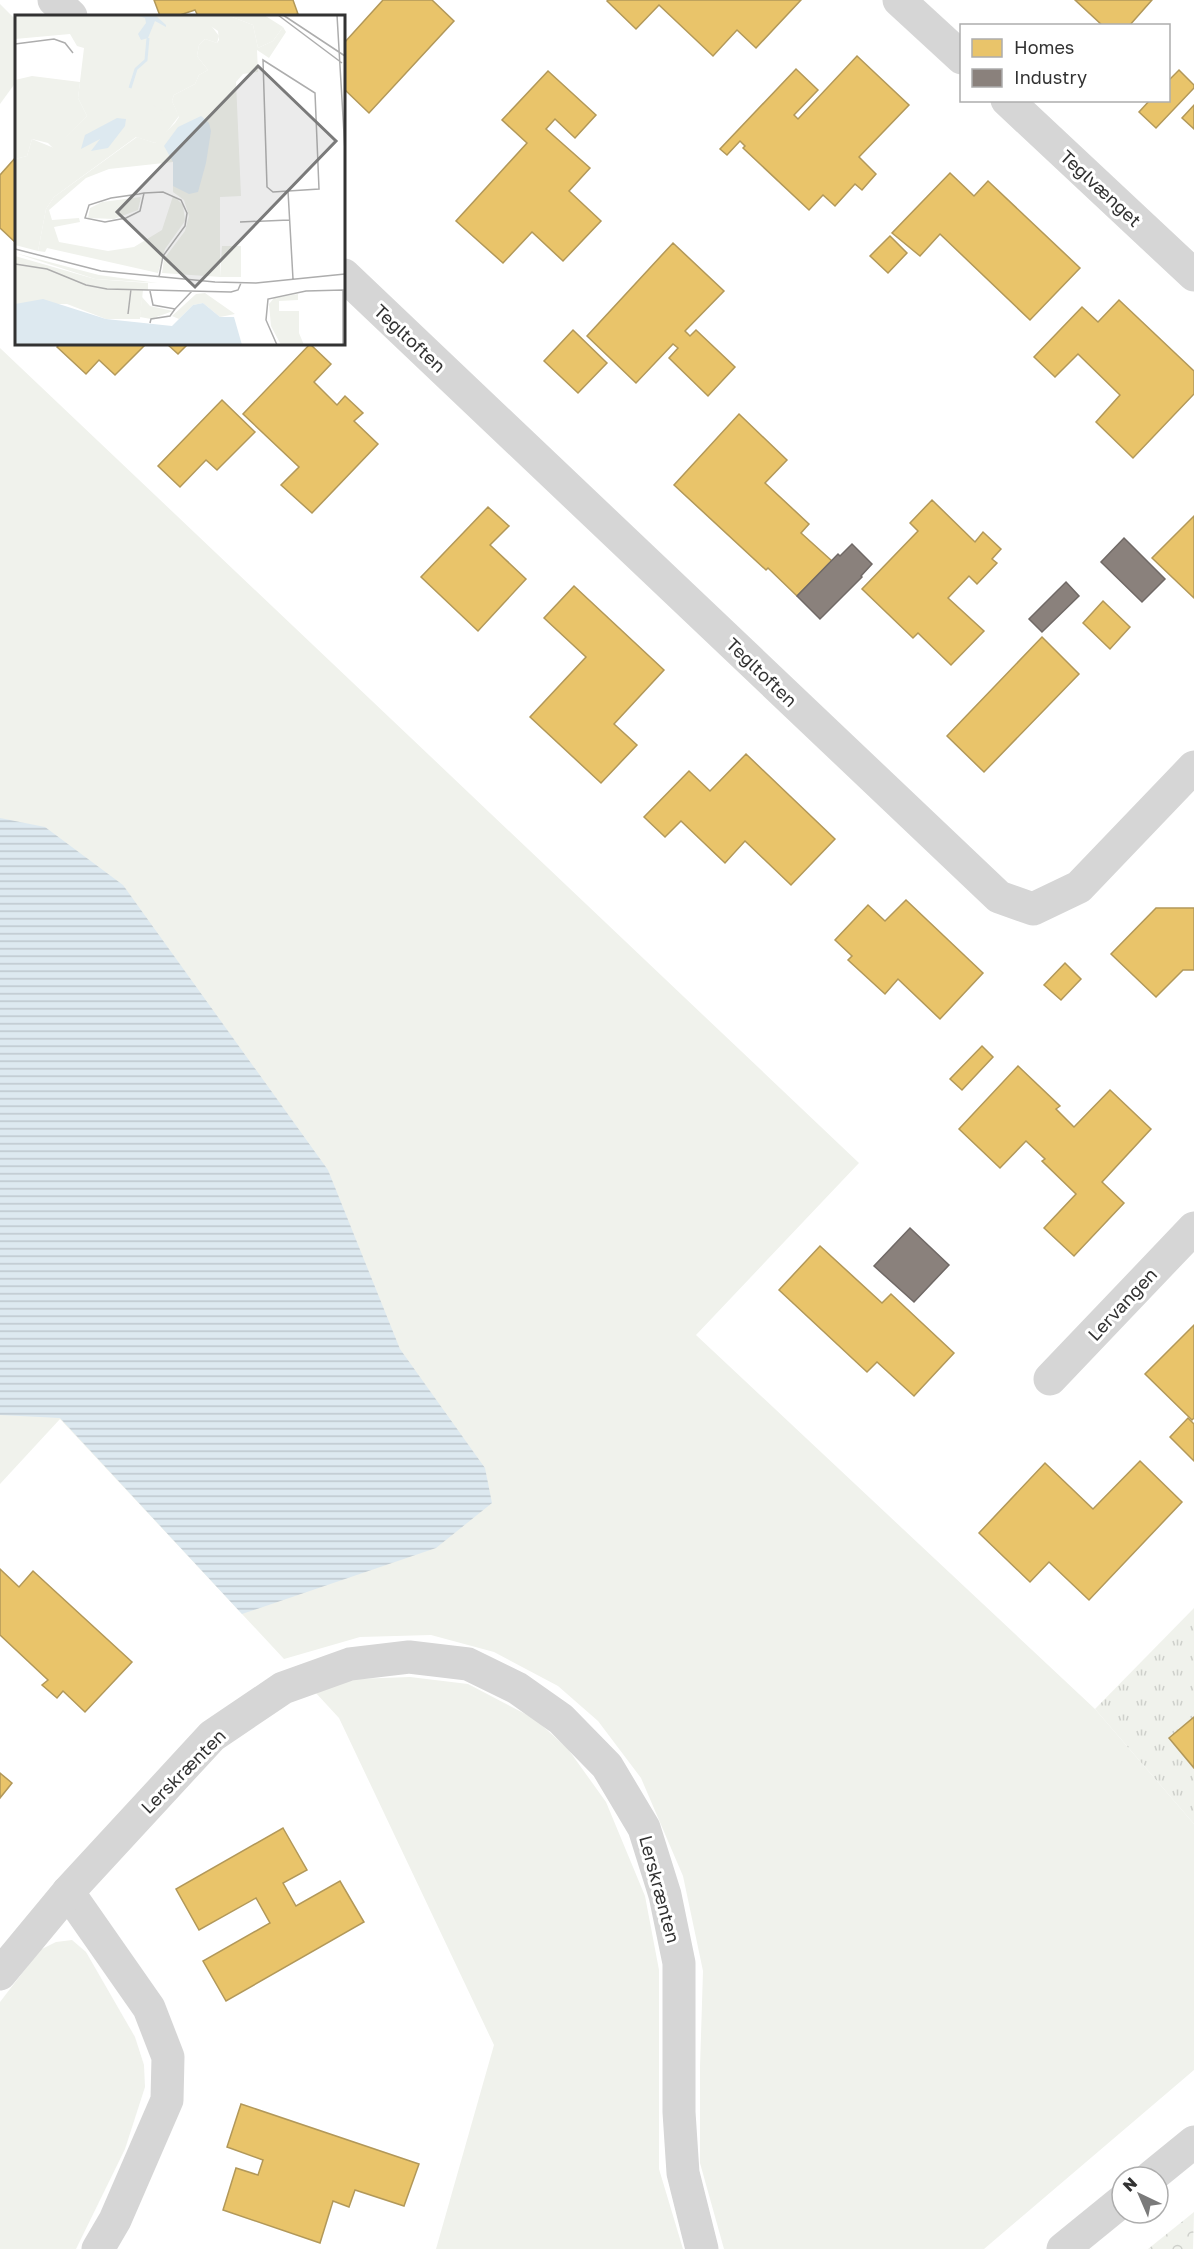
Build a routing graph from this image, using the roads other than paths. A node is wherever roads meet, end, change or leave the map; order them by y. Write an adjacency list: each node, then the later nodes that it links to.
1 (54, 0): 3 (street)
2 (899, 0): 4 (street)
3 (70, 15)
4 (960, 56)
5 (1009, 102): 6 (street, Teglvænget)
6 (1194, 275)
7 (345, 276): 8 (street, Tegltoften)
8 (1194, 768)
9 (1194, 1228): 10 (street, Lervangen)
10 (1050, 1379)
11 (68, 1892): 12 (street, Lerskrænten); 16 (street); 17 (street, Lerskrænten)
12 (0, 1974)
13 (1194, 2142): 14 (street)
14 (1166, 2165)
15 (1110, 2211): 18 (street)
16 (99, 2249)
17 (702, 2249)
18 (1063, 2249)

